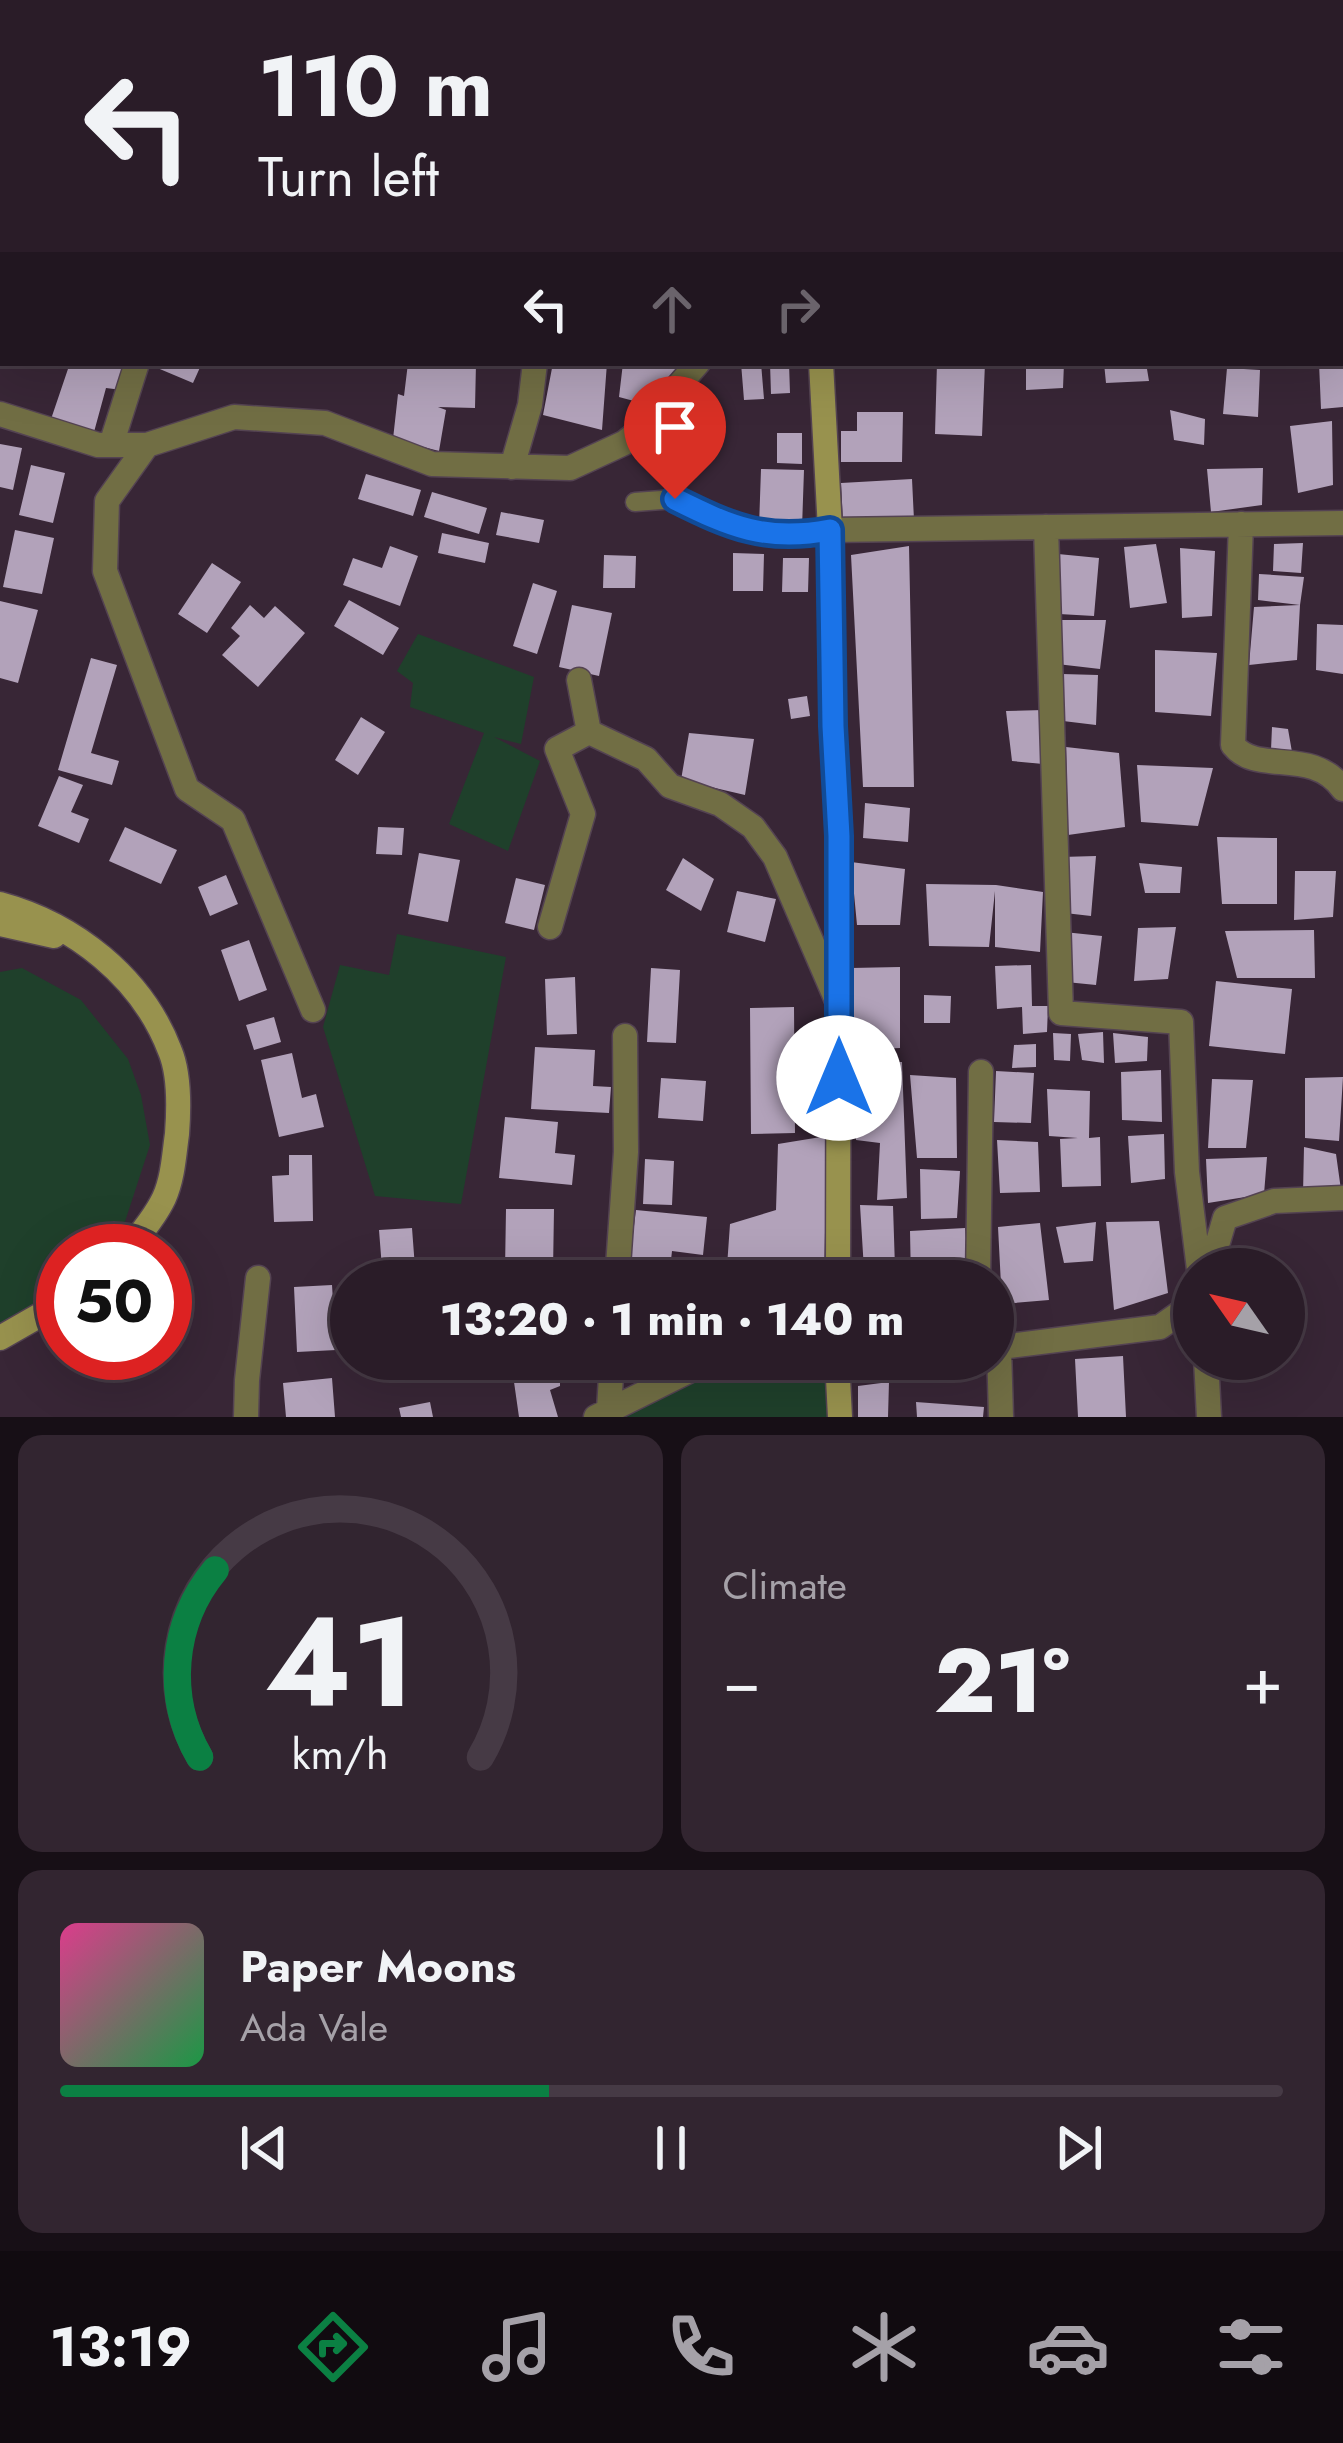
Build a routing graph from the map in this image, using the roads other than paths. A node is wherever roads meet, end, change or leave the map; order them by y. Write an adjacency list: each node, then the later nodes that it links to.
1 (136, 366): 7 (street)
2 (535, 366): 8 (street)
3 (695, 366): 8 (street)
4 (820, 366): 13 (main road)
5 (0, 414): 7 (street)
6 (147, 445): 7 (street); 8 (street); 20 (street)
7 (112, 446)
8 (512, 466)
9 (635, 502): 13 (lane)
10 (1343, 523): 11 (street)
11 (1241, 524): 12 (street); 16 (street)
12 (1046, 527): 13 (street); 25 (street)
13 (830, 530): 19 (main road)
14 (579, 680): 15 (street)
15 (589, 732): 18 (street); 19 (street)
16 (1343, 789)
17 (5, 911): 24 (main road)
18 (550, 927)
19 (839, 1005): 28 (main road)
20 (313, 1010)
21 (625, 1036): 27 (street)
22 (981, 1072): 29 (street)
23 (1343, 1198): 26 (street)
24 (147, 1224)
25 (1196, 1248)
26 (1216, 1248)
27 (618, 1260)
28 (838, 1260)
29 (978, 1260)
30 (258, 1278): 41 (street)
31 (36, 1317): 33 (main road)
32 (1173, 1318): 34 (street)
33 (0, 1338)
34 (1014, 1346)
35 (608, 1380): 40 (street)
36 (670, 1380): 40 (street)
37 (838, 1380): 42 (main road)
38 (998, 1380): 43 (street)
39 (1207, 1380): 44 (street)
40 (603, 1413)
41 (246, 1417)
42 (840, 1417)
43 (1000, 1417)
44 (1209, 1417)

